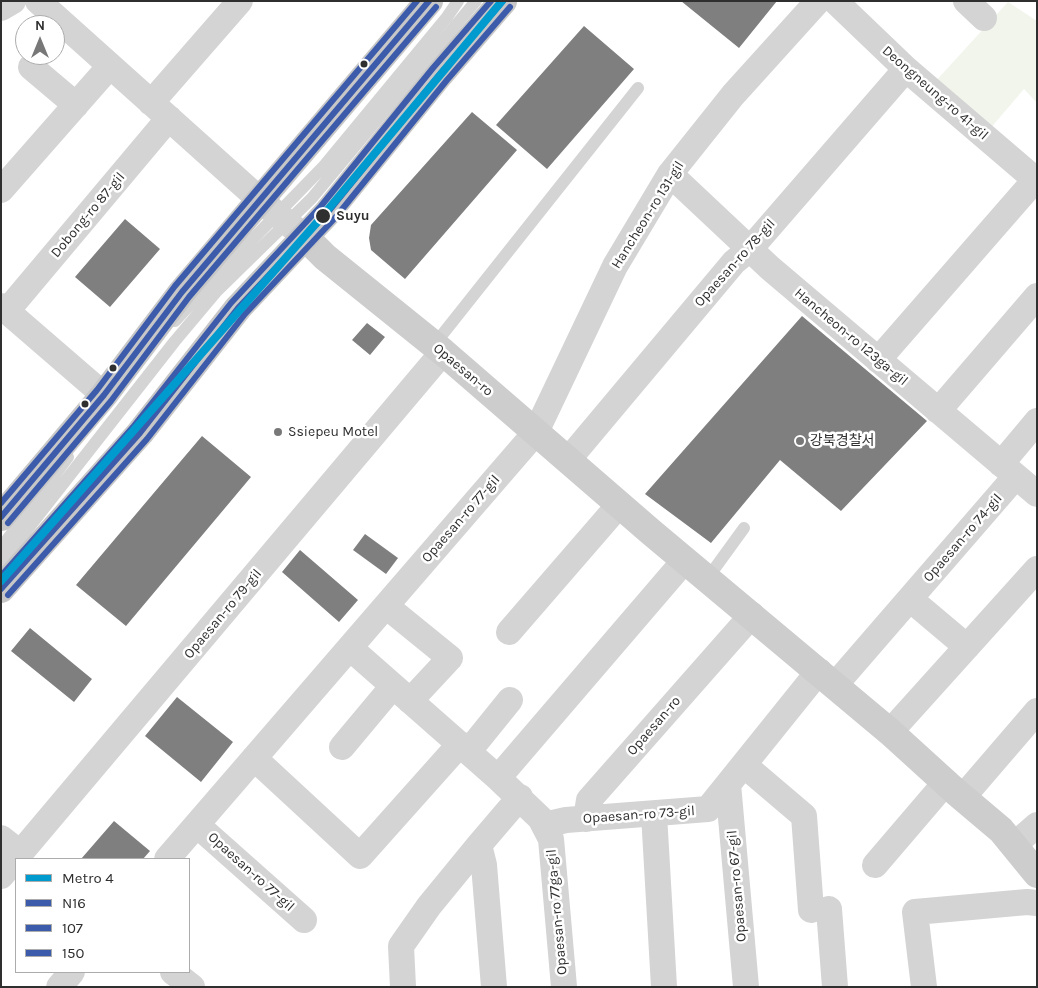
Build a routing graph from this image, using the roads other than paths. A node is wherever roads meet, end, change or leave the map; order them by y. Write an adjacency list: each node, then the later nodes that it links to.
1 (13, 1): 10 (street)
2 (38, 1): 11 (street)
3 (240, 1): 16 (street, Dobong-ro 87-gil)
4 (429, 1): 20 (main road)
5 (458, 1): 20 (lane)
6 (476, 1): 20 (lane)
7 (503, 1): 20 (main road)
8 (818, 1): 17 (street, Hancheon-ro 131-gil)
9 (835, 1): 13 (street, Deongneung-ro 41-gil)
10 (1, 8)
11 (110, 66): 15 (street); 16 (street)
12 (31, 67): 15 (street)
13 (906, 69): 18 (street, Deongneung-ro 41-gil); 21 (street, Opaesan-ro 78-gil)
14 (638, 88): 24 (lane)
15 (76, 104): 19 (street)
16 (160, 111): 20 (street); 23 (street, Dobong-ro 87-gil)
17 (670, 174): 21 (street, Hancheon-ro 123ga-gil); 29 (street, Hancheon-ro 131-gil)
18 (1036, 181): 25 (street)
19 (1, 190)
20 (282, 218): 24 (street, Opaesan-ro); 26 (main road); 36 (lane); 38 (lane); 41 (main road)
21 (750, 249): 25 (street, Hancheon-ro 123ga-gil); 30 (street, Opaesan-ro 78-gil)
22 (1037, 296): 27 (street)
23 (4, 308): 26 (street)
24 (439, 349): 29 (street, Opaesan-ro); 65 (street, Opaesan-ro 79-gil)
25 (878, 360): 27 (street, Hancheon-ro 123ga-gil)
26 (104, 395): 34 (main road)
27 (938, 411): 31 (street, Hancheon-ro 123ga-gil)
28 (1037, 422): 31 (street, Opaesan-ro 74-gil)
29 (536, 432): 30 (street, Opaesan-ro); 43 (street, Opaesan-ro 77-gil)
30 (568, 460): 33 (street, Opaesan-ro)
31 (1008, 470): 32 (street, Hancheon-ro 123ga-gil); 42 (street, Opaesan-ro 74-gil)
32 (1037, 494)
33 (619, 505): 37 (street, Opaesan-ro); 45 (street)
34 (1, 517)
35 (744, 528): 40 (lane)
36 (1, 548)
37 (685, 560): 40 (street, Opaesan-ro); 57 (street)
38 (1, 563)
39 (1037, 569): 46 (street)
40 (707, 578): 44 (street, Opaesan-ro)
41 (1, 589)
42 (910, 599): 46 (street); 48 (street, Opaesan-ro 74-gil)
43 (386, 606): 47 (street, Opaesan-ro 77-gil); 49 (street)
44 (752, 616): 48 (street, Opaesan-ro); 61 (street, Opaesan-ro)
45 (509, 632)
46 (967, 647): 52 (street)
47 (350, 648): 49 (street, Opaesan-ro 77ga-gil); 55 (street, Opaesan-ro 77-gil)
48 (827, 678): 52 (street, Opaesan-ro); 56 (street, Opaesan-ro 73-gil)
49 (402, 694): 53 (street); 54 (street, Opaesan-ro 77ga-gil)
50 (510, 700): 54 (street)
51 (1037, 711): 58 (street)
52 (890, 732): 58 (street, Opaesan-ro)
53 (342, 747)
54 (464, 748): 55 (street); 57 (street, Opaesan-ro 77ga-gil)
55 (254, 758): 62 (street, Opaesan-ro 77-gil)
56 (736, 775): 60 (street, Opaesan-ro 73-gil); 82 (street, Opaesan-ro 67-gil); 83 (street)
57 (498, 778): 59 (street, Opaesan-ro 77ga-gil)
58 (954, 790): 67 (street, Opaesan-ro); 69 (street)
59 (520, 797): 63 (street, Opaesan-ro 77ga-gil); 66 (street)
60 (654, 814): 61 (street, Opaesan-ro 73-gil); 81 (street)
61 (586, 819): 63 (street, Opaesan-ro 73-gil)
62 (197, 825): 68 (street, Opaesan-ro 77-gil); 73 (street, Opaesan-ro 77-gil)
63 (544, 825): 80 (street, Opaesan-ro 77ga-gil)
64 (1037, 825): 67 (street)
65 (11, 845): 71 (street, Opaesan-ro 79-gil)
66 (479, 845): 78 (street); 79 (street)
67 (1014, 845): 70 (street, Opaesan-ro)
68 (169, 858)
69 (875, 865)
70 (1037, 874)
71 (1, 876)
72 (1037, 903): 84 (street)
73 (304, 920)
74 (71, 973): 76 (street)
75 (174, 973): 77 (street)
76 (59, 987)
77 (192, 987)
78 (402, 987)
79 (494, 987)
80 (564, 987)
81 (664, 987)
82 (746, 987)
83 (835, 987)
84 (924, 987)

